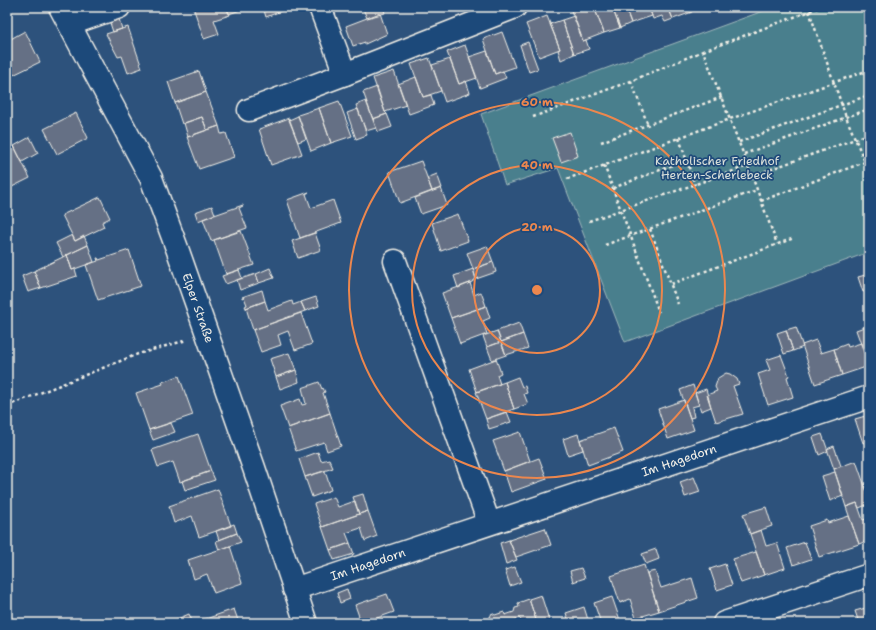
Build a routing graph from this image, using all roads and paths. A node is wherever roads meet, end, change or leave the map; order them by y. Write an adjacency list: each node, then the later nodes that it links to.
1 (119, 7): 6 (street)
2 (320, 7): 9 (street)
3 (515, 7): 9 (street)
4 (821, 7): 5 (path)
5 (809, 11): 7 (path); 11 (path)
6 (65, 16): 49 (street, Elper Straße)
7 (703, 51): 10 (path); 13 (path)
8 (869, 70): 11 (path)
9 (345, 74): 16 (street)
10 (631, 81): 17 (path); 20 (path)
11 (834, 82): 14 (path); 19 (path)
12 (869, 95): 14 (path)
13 (722, 98): 19 (path); 20 (path)
14 (842, 104): 18 (path); 25 (path)
15 (869, 109): 18 (path)
16 (249, 110)
17 (533, 117)
18 (846, 117): 23 (path); 26 (path)
19 (730, 119): 22 (path); 25 (path)
20 (648, 125): 24 (path)
21 (869, 134): 23 (path)
22 (679, 138): 27 (path); 30 (path)
23 (855, 139): 29 (path); 32 (path)
24 (601, 142)
25 (739, 142): 26 (path)
26 (744, 154): 31 (path)
27 (686, 160): 34 (path); 35 (path)
28 (869, 160): 29 (path)
29 (865, 162): 37 (path)
30 (604, 165): 33 (path); 35 (path)
31 (748, 166): 32 (path); 34 (path)
32 (752, 176): 36 (path)
33 (567, 179)
34 (695, 184): 38 (path)
35 (612, 188): 38 (path)
36 (757, 190): 37 (path); 40 (path)
37 (762, 201): 43 (path)
38 (621, 210): 39 (path); 41 (path)
39 (589, 221)
40 (650, 229): 41 (path); 46 (path)
41 (630, 236): 44 (path); 48 (path)
42 (794, 238): 43 (path)
43 (777, 244): 46 (path)
44 (605, 245)
45 (395, 261): 52 (street)
46 (671, 284): 47 (path)
47 (678, 304)
48 (659, 312)
49 (207, 334): 51 (path); 54 (street, Elper Straße)
50 (869, 397): 52 (street, Im Hagedorn)
51 (7, 406)
52 (489, 523): 54 (street, Im Hagedorn)
53 (869, 575): 56 (street)
54 (294, 589): 55 (street, Elper Straße)
55 (306, 623)
56 (724, 623)

